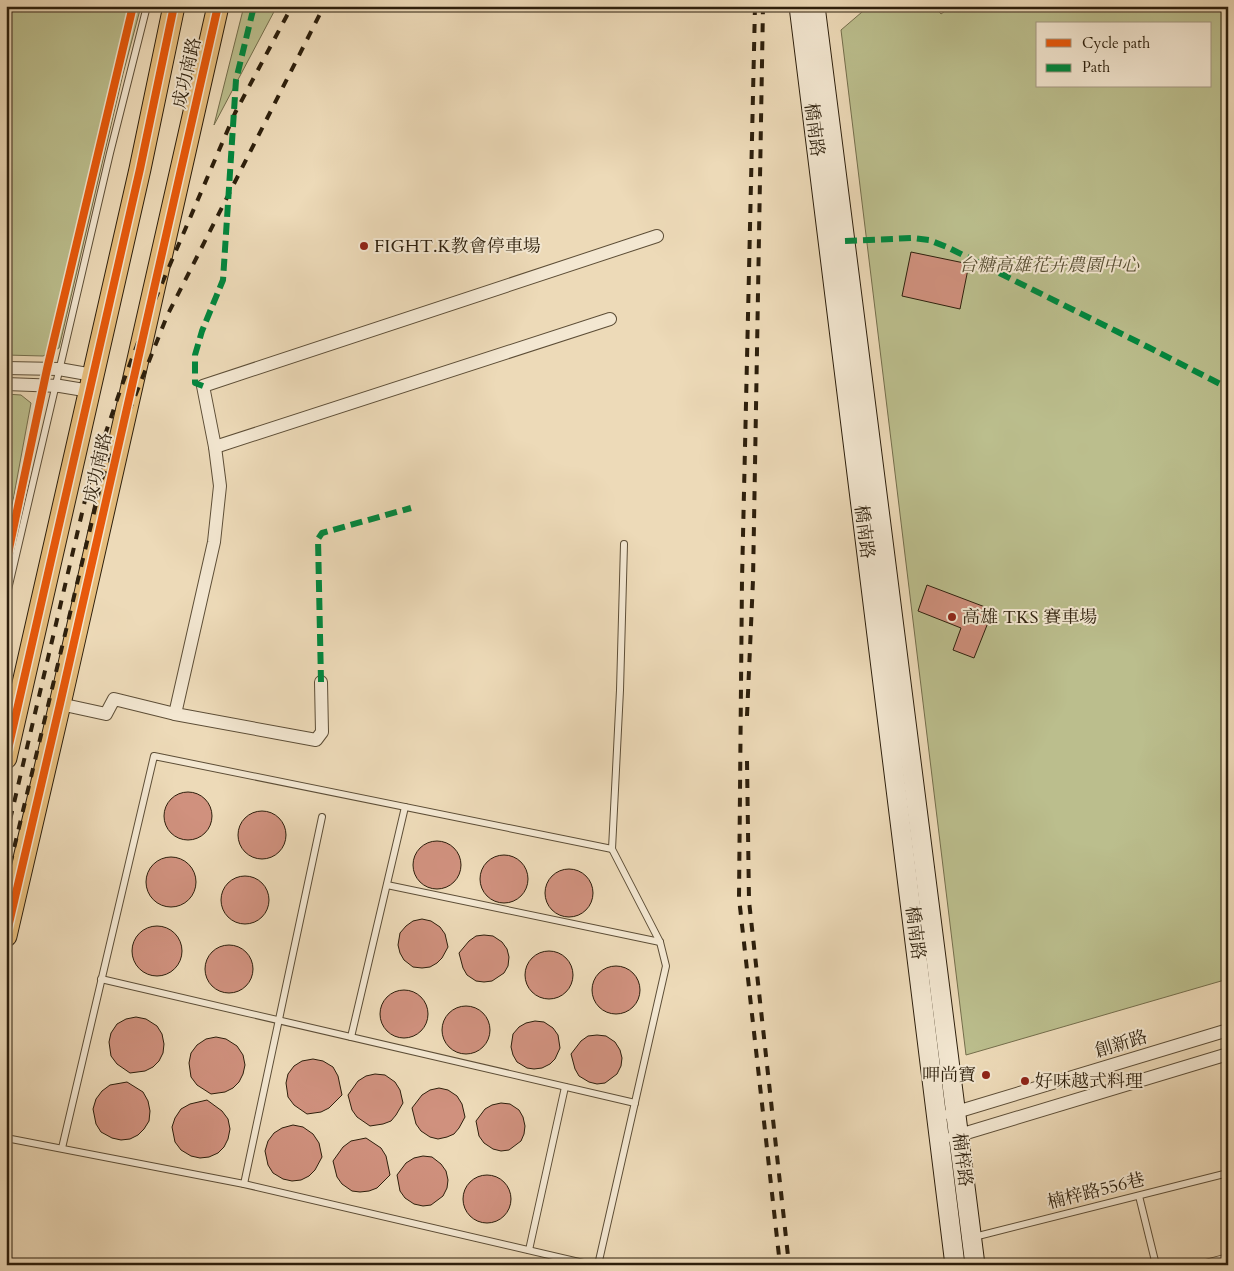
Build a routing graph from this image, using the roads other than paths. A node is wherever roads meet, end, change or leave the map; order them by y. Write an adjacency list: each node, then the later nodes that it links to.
1 (147, 6): 9 (lane)
2 (174, 6): 10 (main road, 成功南路)
3 (218, 6): 17 (main road, 成功南路)
4 (799, 6): 31 (street, 橋南路)
5 (815, 6): 31 (street, 橋南路)
6 (657, 236): 13 (street)
7 (610, 319): 13 (street)
8 (6, 368): 9 (street)
9 (59, 370): 10 (street); 12 (lane)
10 (92, 383): 12 (street); 19 (main road, 成功南路)
11 (6, 384): 12 (street)
12 (55, 386): 15 (lane)
13 (215, 447): 18 (street)
14 (624, 544): 22 (lane)
15 (6, 598)
16 (321, 682): 18 (street)
17 (60, 704): 18 (street); 24 (main road, 成功南路)
18 (175, 714)
19 (6, 758)
20 (405, 807): 22 (lane); 23 (lane); 26 (lane)
21 (322, 817): 27 (lane)
22 (612, 849): 25 (lane)
23 (387, 885): 25 (lane); 29 (lane)
24 (6, 936)
25 (660, 942): 33 (lane)
26 (101, 979): 27 (lane); 39 (lane)
27 (280, 1020): 29 (lane); 41 (lane)
28 (1228, 1030): 34 (street, 創新路)
29 (351, 1037): 32 (lane)
30 (1228, 1054): 36 (street)
31 (939, 1056): 34 (street, 楠梓路); 35 (street, 楠梓路)
32 (565, 1087): 33 (lane); 44 (lane)
33 (635, 1103): 47 (lane)
34 (956, 1112): 35 (street, 創新路); 36 (street, 楠梓路)
35 (938, 1118): 38 (street, 楠梓路)
36 (959, 1136): 38 (street); 43 (street, 楠梓路)
37 (6, 1138): 39 (lane)
38 (941, 1141): 48 (street, 楠梓路)
39 (62, 1148): 41 (lane)
40 (1228, 1173): 42 (lane, 楠梓路556巷)
41 (244, 1184): 44 (lane)
42 (1139, 1196): 43 (lane, 楠梓路556巷); 50 (lane)
43 (972, 1238): 49 (street, 楠梓路)
44 (529, 1250): 46 (lane)
45 (1228, 1257): 51 (lane)
46 (592, 1265)
47 (598, 1265)
48 (955, 1265)
49 (975, 1265)
50 (1156, 1265)
51 (1198, 1265)

